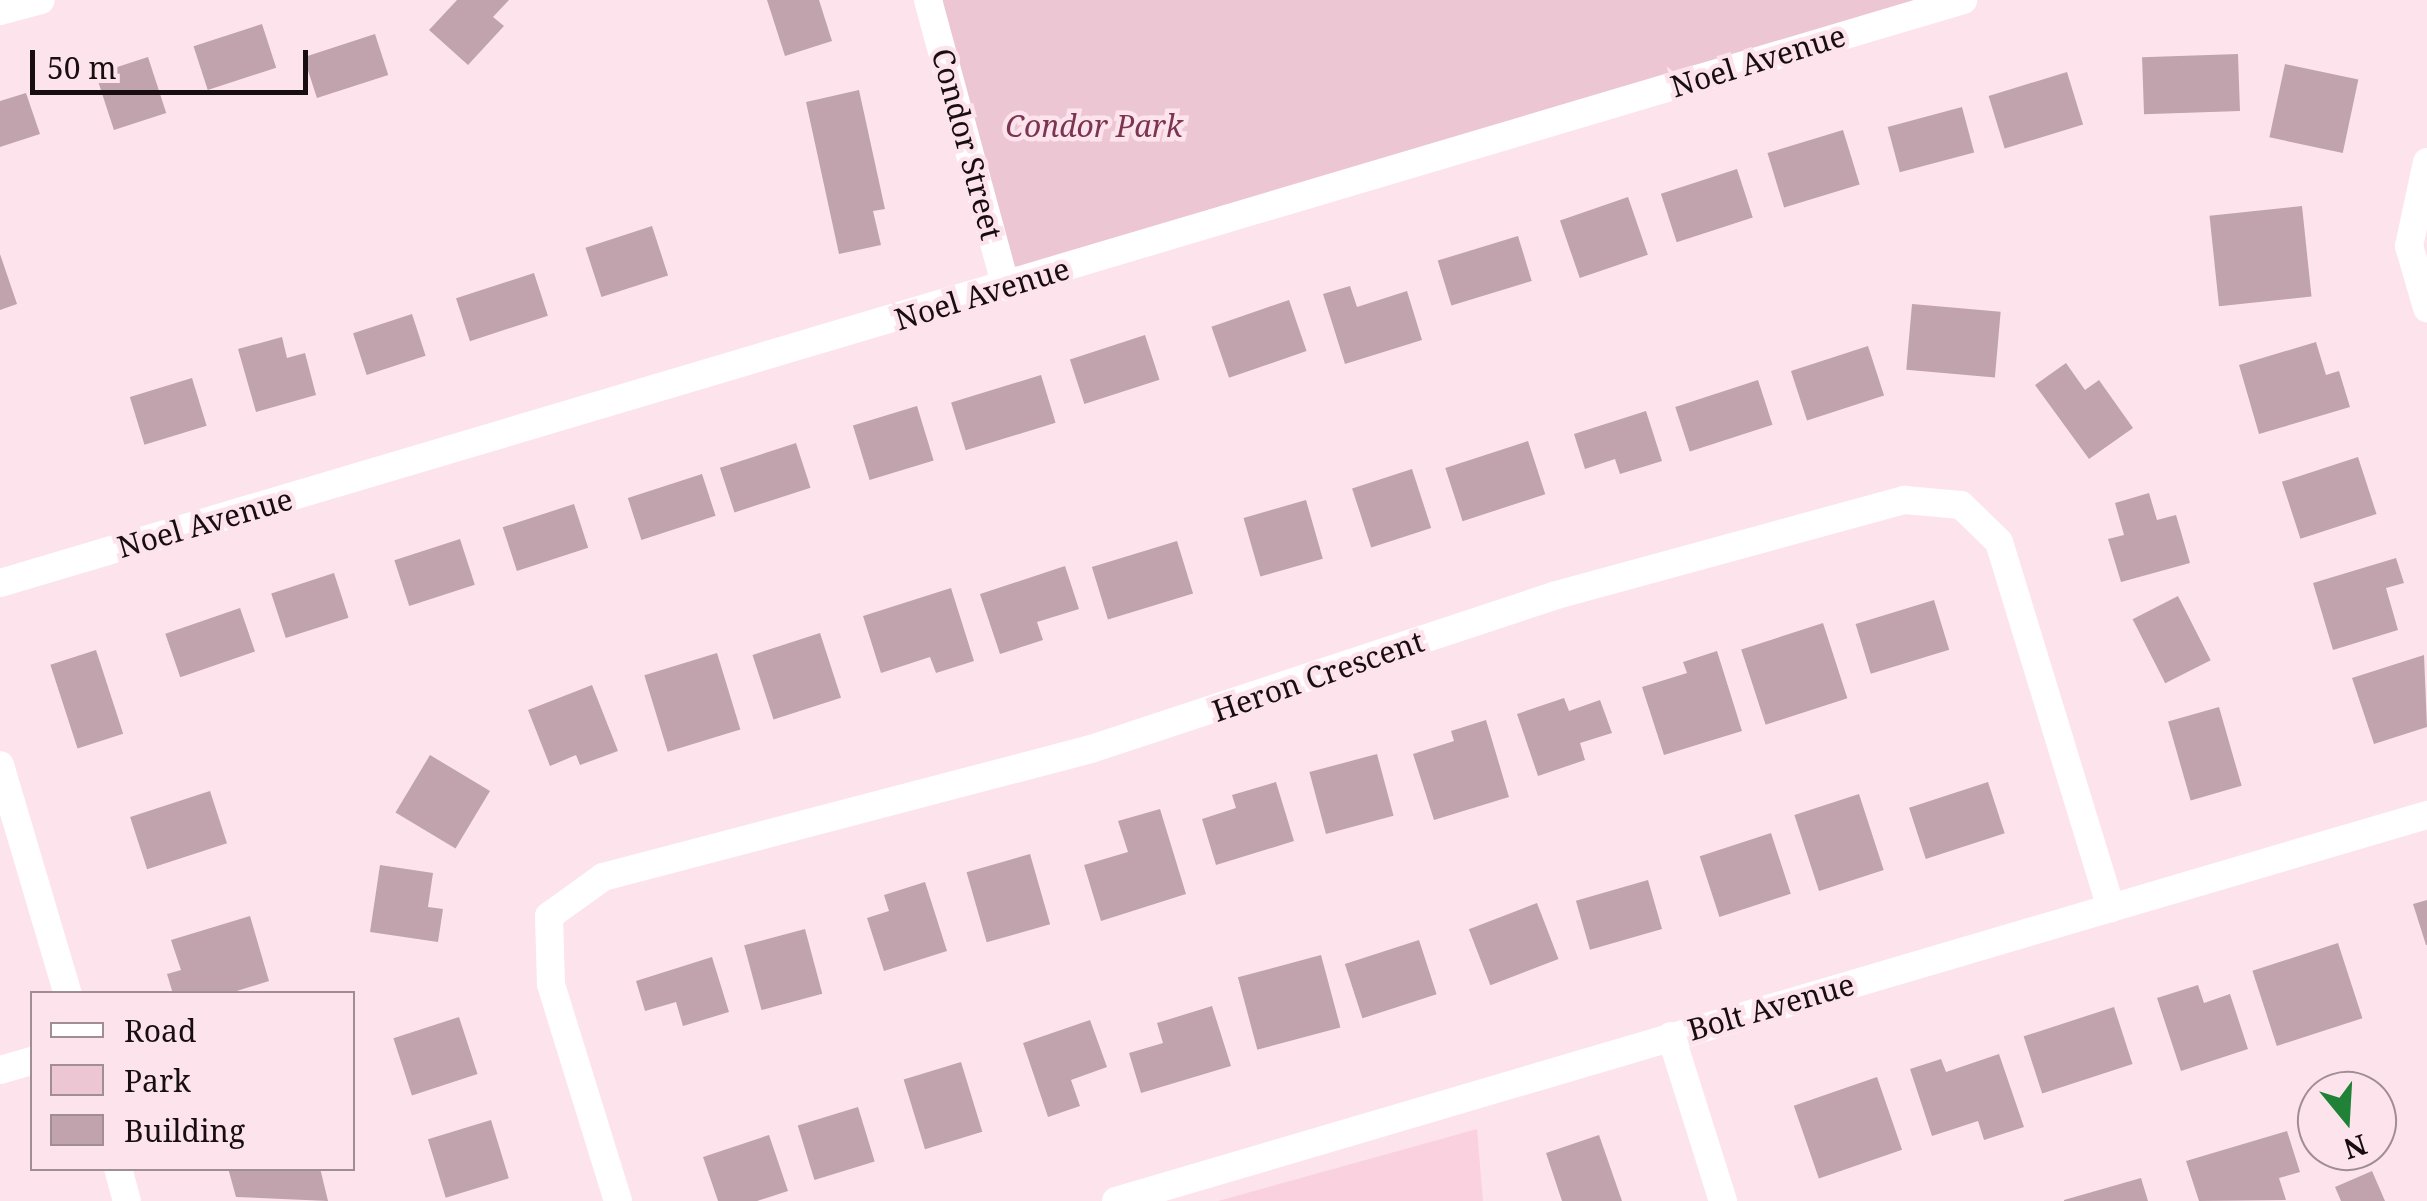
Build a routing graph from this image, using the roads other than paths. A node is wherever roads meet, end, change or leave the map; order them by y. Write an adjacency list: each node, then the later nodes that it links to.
1 (41, 0): 4 (street)
2 (928, 0): 6 (street, Condor Street)
3 (1963, 0): 6 (street, Noel Avenue)
4 (0, 11)
5 (2427, 162): 7 (street)
6 (1006, 287): 8 (street, Noel Avenue)
7 (2427, 308)
8 (0, 583)
9 (0, 766): 12 (street)
10 (2427, 816): 11 (street, Bolt Avenue)
11 (2111, 908): 13 (street, Bolt Avenue); 18 (street, Heron Crescent)
12 (67, 991)
13 (1670, 1036): 19 (street, Bolt Avenue); 20 (street)
14 (30, 1061): 15 (street)
15 (0, 1070)
16 (119, 1171): 17 (street)
17 (127, 1201)
18 (618, 1201)
19 (1116, 1201)
20 (1722, 1201)

